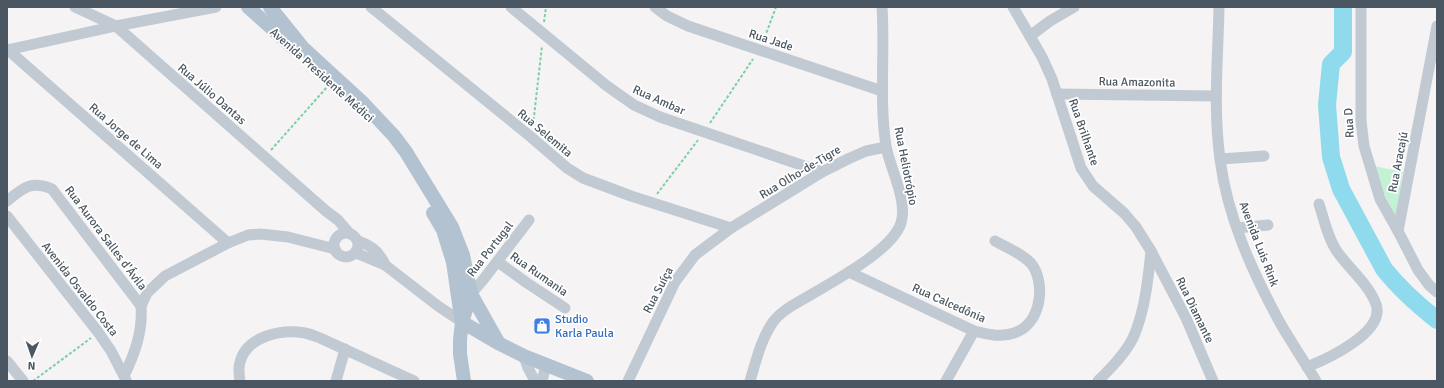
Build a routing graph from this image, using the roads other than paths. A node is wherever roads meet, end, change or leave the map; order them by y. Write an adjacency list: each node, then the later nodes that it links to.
1 (75, 7): 13 (street, Rua Júlio Dantas)
2 (216, 7): 13 (street)
3 (248, 7): 48 (main road, Avenida Presidente Médici)
4 (270, 7): 45 (main road, Avenida Presidente Médici)
5 (371, 7): 31 (street, Rua Selemita)
6 (511, 7): 24 (street, Rua Ambar)
7 (655, 7): 18 (street, Rua Jade)
8 (882, 7): 18 (street, Rua Heliotrópio)
9 (1013, 7): 15 (street, Rua Brilhante)
10 (1074, 7): 15 (street)
11 (1219, 7): 20 (street, Avenida Luis Rink)
12 (1361, 7): 33 (street, Rua D)
13 (116, 26): 17 (street); 27 (street, Rua Júlio Dantas)
14 (1437, 26): 16 (street, Rua Aracajú)
15 (1030, 36): 19 (street, Rua Brilhante)
16 (1435, 48): 33 (street, Rua Aracajú)
17 (7, 49): 37 (street, Rua Jorge de Lima)
18 (882, 91): 21 (street, Rua Heliotrópio)
19 (1057, 94): 20 (street, Rua Amazonita); 39 (street, Rua Brilhante)
20 (1216, 96): 23 (street, Avenida Luis Rink)
21 (886, 147): 24 (street, Rua Olho-de-Tigre); 43 (street, Rua Heliotrópio)
22 (1264, 156): 23 (street)
23 (1220, 160): 32 (street, Avenida Luis Rink)
24 (822, 172): 31 (street, Rua Olho-de-Tigre)
25 (7, 201): 46 (street, Rua Aurora Salles d'Ávila)
26 (1319, 204): 55 (street)
27 (326, 211): 34 (street, Rua Júlio Dantas); 35 (street, Rua Júlio Dantas)
28 (7, 216): 56 (street, Avenida Osvaldo Costa)
29 (530, 220): 41 (street, Rua Portugal)
30 (1268, 225): 32 (street)
31 (731, 228): 65 (street, Rua Suíça)
32 (1237, 228): 55 (street, Avenida Luis Rink)
33 (1398, 231): 44 (street)
34 (338, 237): 35 (street); 38 (street)
35 (354, 238): 40 (street); 42 (street, Rua Júlio Dantas)
36 (995, 241): 49 (street, Rua Calcedônia)
37 (228, 243): 38 (street, Rua Aurora Salles d'Ávila); 46 (street, Rua Aurora Salles d'Ávila)
38 (335, 249): 40 (street, Rua Júlio Dantas)
39 (1151, 251): 68 (street); 69 (street, Rua Diamante)
40 (356, 253): 42 (street, Rua Júlio Dantas)
41 (498, 262): 45 (street, Rua Portugal); 47 (street, Rua Rumania)
42 (385, 265): 48 (street, Rua Júlio Dantas)
43 (849, 272): 49 (street, Rua Calcedônia); 66 (street, Rua Heliotrópio)
44 (1437, 292)
45 (471, 294): 48 (main road, Avenida Presidente Médici); 50 (main road)
46 (141, 306): 56 (street, Rua Aurora Salles d'Ávila)
47 (565, 308)
48 (462, 322): 50 (main road); 61 (main road)
49 (974, 331): 67 (street)
50 (498, 343): 52 (main road)
51 (346, 349): 58 (street); 59 (street); 60 (street)
52 (524, 356): 54 (main road); 62 (street)
53 (7, 361): 57 (street)
54 (546, 365): 63 (street); 64 (main road)
55 (1307, 367): 70 (street, Avenida Luis Rink)
56 (125, 378)
57 (23, 381)
58 (240, 381)
59 (336, 381)
60 (414, 381)
61 (464, 381)
62 (535, 381)
63 (542, 381)
64 (587, 381)
65 (628, 381)
66 (750, 381)
67 (946, 381)
68 (1098, 381)
69 (1213, 381)
70 (1316, 381)

